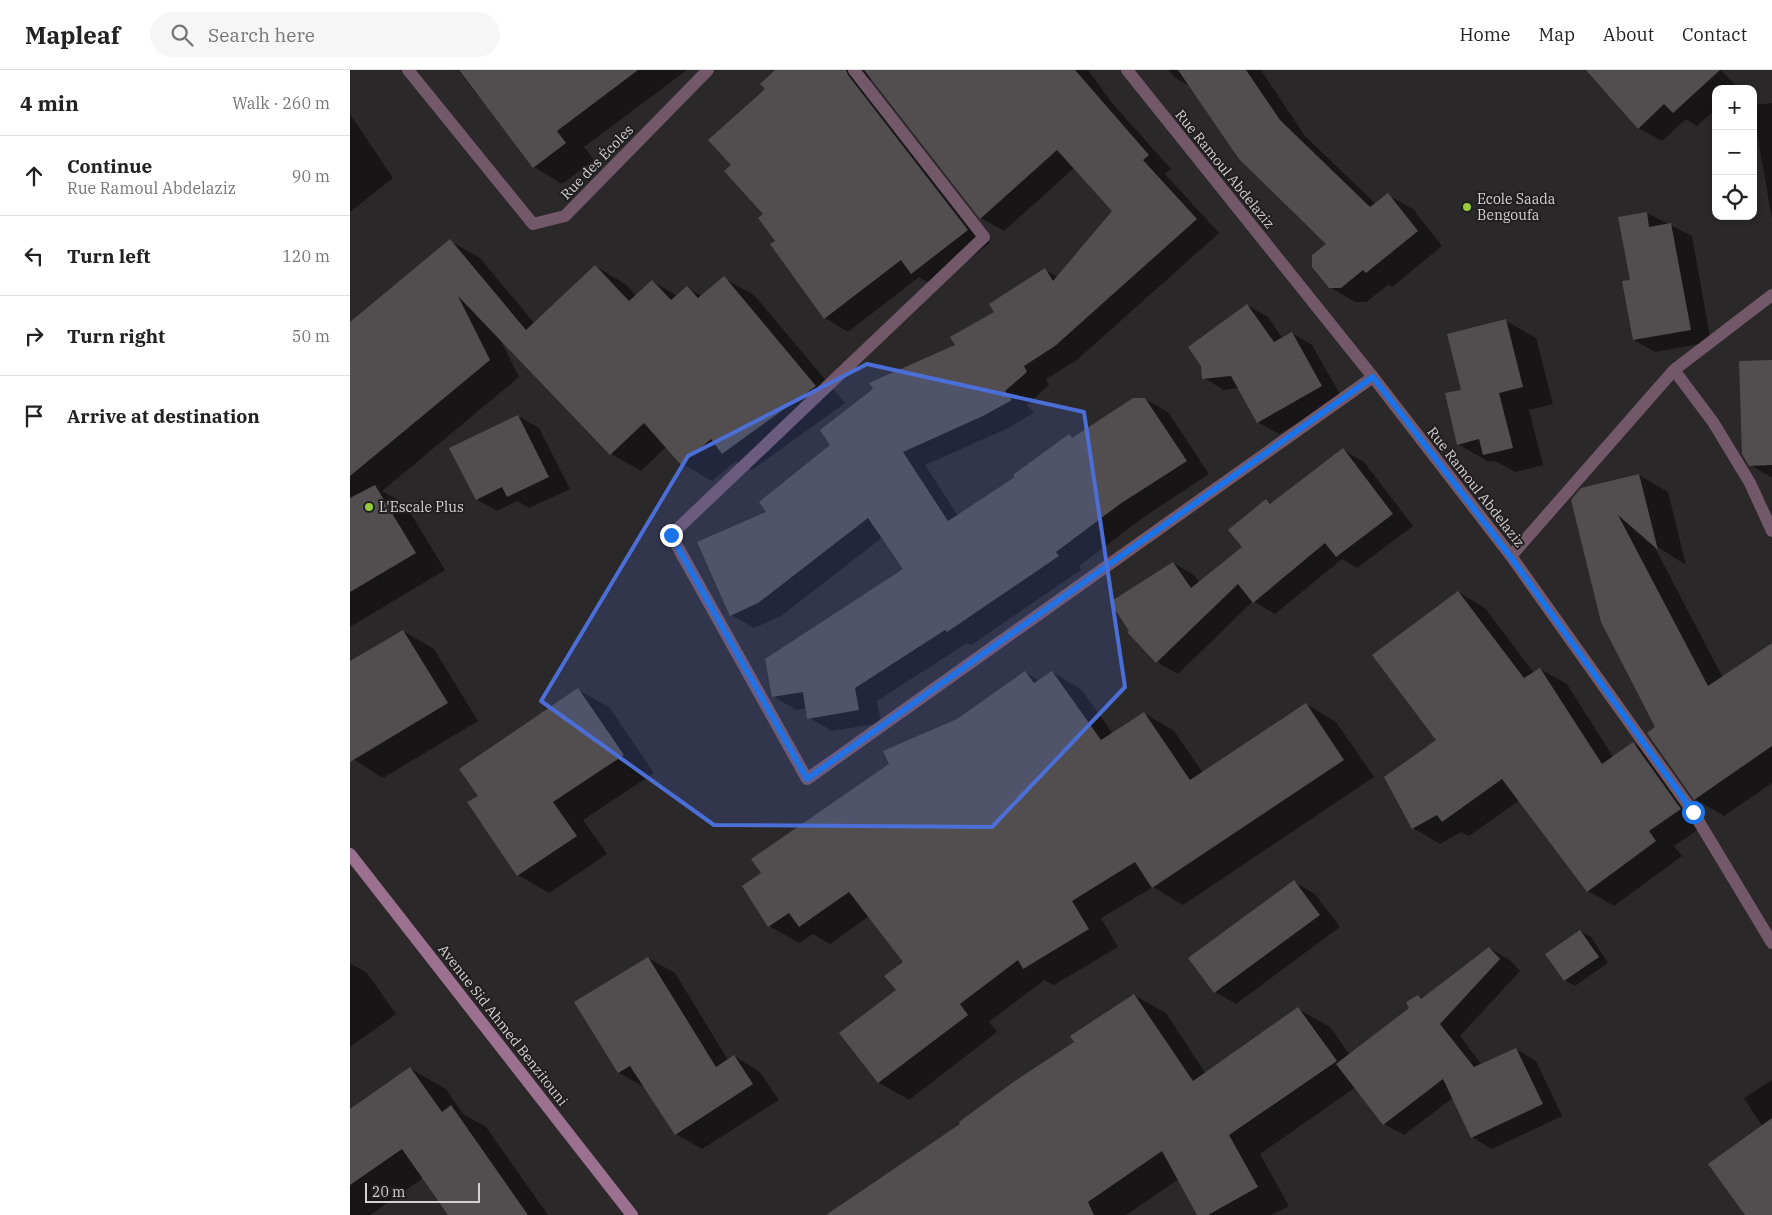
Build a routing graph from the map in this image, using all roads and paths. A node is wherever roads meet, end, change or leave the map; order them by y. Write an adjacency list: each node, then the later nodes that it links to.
1 (408, 70): 2 (street, Rue des Écoles)
2 (708, 70)
3 (854, 70): 7 (street)
4 (1127, 70): 7 (street, Rue Ramoul Abdelaziz)
5 (1772, 295): 6 (street)
6 (1674, 370): 8 (street); 9 (street)
7 (1373, 377): 9 (street, Rue Ramoul Abdelaziz)
8 (1772, 531)
9 (1510, 556): 11 (street, Rue Ramoul Abdelaziz)
10 (350, 854): 12 (main road, Avenue Sid Ahmed Benzitouni)
11 (1772, 943)
12 (632, 1215)

